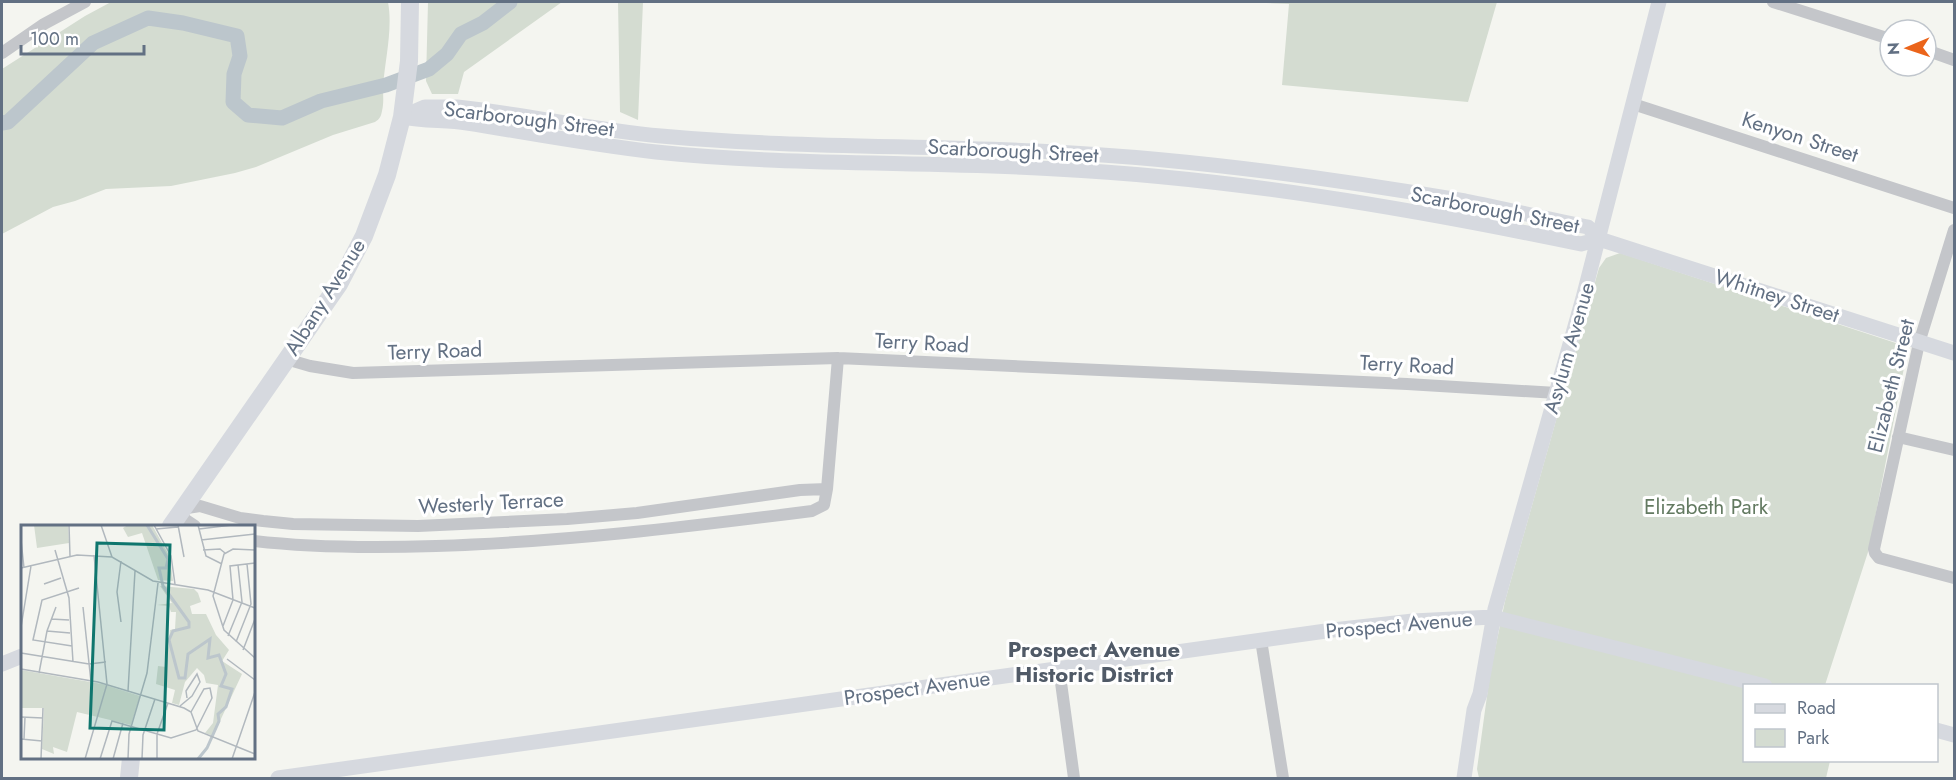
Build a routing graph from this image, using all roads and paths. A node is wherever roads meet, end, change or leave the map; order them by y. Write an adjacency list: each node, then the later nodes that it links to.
1 (85, 2): 6 (street)
2 (410, 2): 10 (highway, Albany Avenue)
3 (1659, 2): 9 (main road, Asylum Avenue)
4 (1773, 2): 5 (street)
5 (1878, 35)
6 (2, 53)
7 (1938, 54): 8 (street)
8 (1954, 60)
9 (1633, 104): 24 (street, Kenyon Street); 27 (main road, Asylum Avenue)
10 (402, 117): 11 (main road, Scarborough Street); 14 (main road, Scarborough Street); 31 (highway, Albany Avenue)
11 (658, 136): 12 (main road, Scarborough Street); 14 (main road)
12 (757, 143): 13 (main road, Scarborough Street); 16 (main road)
13 (908, 146): 15 (main road, Scarborough Street); 17 (main road)
14 (657, 152): 16 (main road, Scarborough Street)
15 (1057, 152): 18 (main road, Scarborough Street); 19 (main road)
16 (754, 159): 17 (main road, Scarborough Street)
17 (907, 163): 19 (main road, Scarborough Street)
18 (1193, 163): 20 (main road); 21 (main road, Scarborough Street)
19 (1058, 169): 20 (main road, Scarborough Street)
20 (1192, 180): 22 (main road, Scarborough Street)
21 (1357, 184): 22 (main road); 23 (main road, Scarborough Street)
22 (1354, 201): 25 (main road, Scarborough Street)
23 (1467, 202): 25 (main road); 27 (main road, Scarborough Street)
24 (1954, 208)
25 (1464, 219): 27 (main road, Scarborough Street)
26 (1954, 230): 28 (street, Elizabeth Street)
27 (1599, 239): 28 (main road, Whitney Street); 32 (main road, Asylum Avenue)
28 (1920, 343): 29 (main road, Whitney Street); 33 (street, Elizabeth Street)
29 (1954, 353)
30 (838, 358): 31 (street, Terry Road); 32 (street, Terry Road); 35 (street, Westerly Terrace)
31 (286, 359): 36 (highway, Albany Avenue)
32 (1557, 393): 40 (main road, Asylum Avenue)
33 (1898, 437): 34 (street); 39 (street, Elizabeth Street)
34 (1954, 450)
35 (827, 489): 36 (street, Westerly Terrace); 38 (street, Westerly Terrace)
36 (175, 519): 37 (street)
37 (194, 525)
38 (255, 541)
39 (1954, 578)
40 (1493, 616): 41 (main road, Prospect Avenue); 45 (main road, Prospect Avenue); 46 (main road, Asylum Avenue)
41 (1261, 640): 44 (main road, Prospect Avenue); 53 (street)
42 (21, 656): 43 (main road)
43 (2, 664)
44 (1059, 668): 51 (main road, Prospect Avenue); 52 (street)
45 (1757, 684)
46 (1480, 694): 54 (main road, Asylum Avenue); 55 (main road, Asylum Avenue)
47 (1938, 731): 48 (main road)
48 (1954, 735)
49 (131, 759): 50 (highway)
50 (129, 778)
51 (278, 778)
52 (1074, 778)
53 (1282, 778)
54 (1464, 778)
55 (1473, 778)

